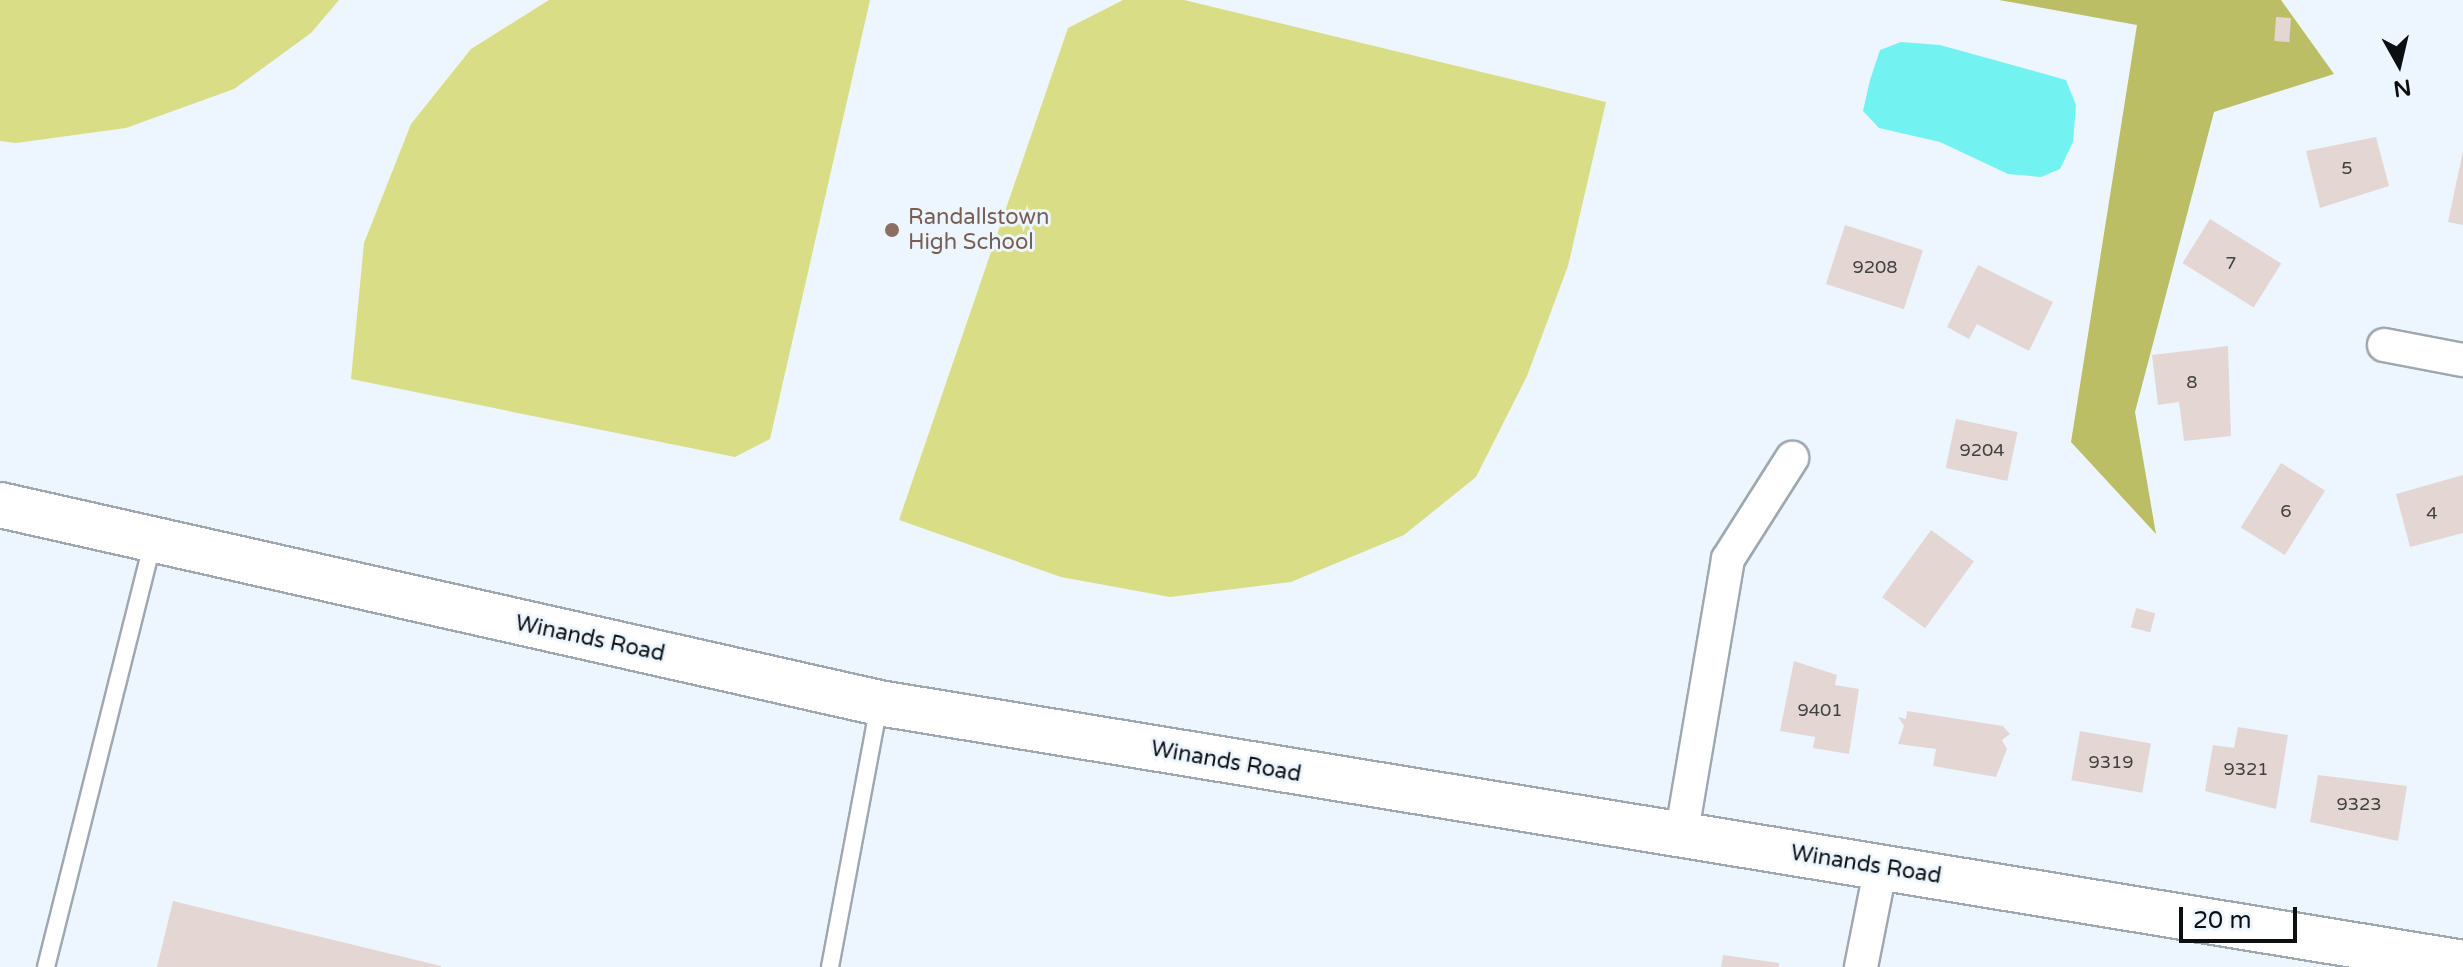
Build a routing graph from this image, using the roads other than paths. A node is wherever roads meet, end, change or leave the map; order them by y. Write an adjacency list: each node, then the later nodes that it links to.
1 (2384, 345): 2 (street)
2 (2463, 360)
3 (1792, 458): 7 (street)
4 (0, 505): 5 (street, Winands Road)
5 (153, 542): 6 (street, Winands Road); 10 (lane)
6 (879, 703): 7 (street, Winands Road); 11 (lane)
7 (1681, 837): 8 (street, Winands Road)
8 (1881, 866): 9 (street, Winands Road); 12 (street)
9 (2463, 963)
10 (46, 967)
11 (830, 967)
12 (1861, 967)

